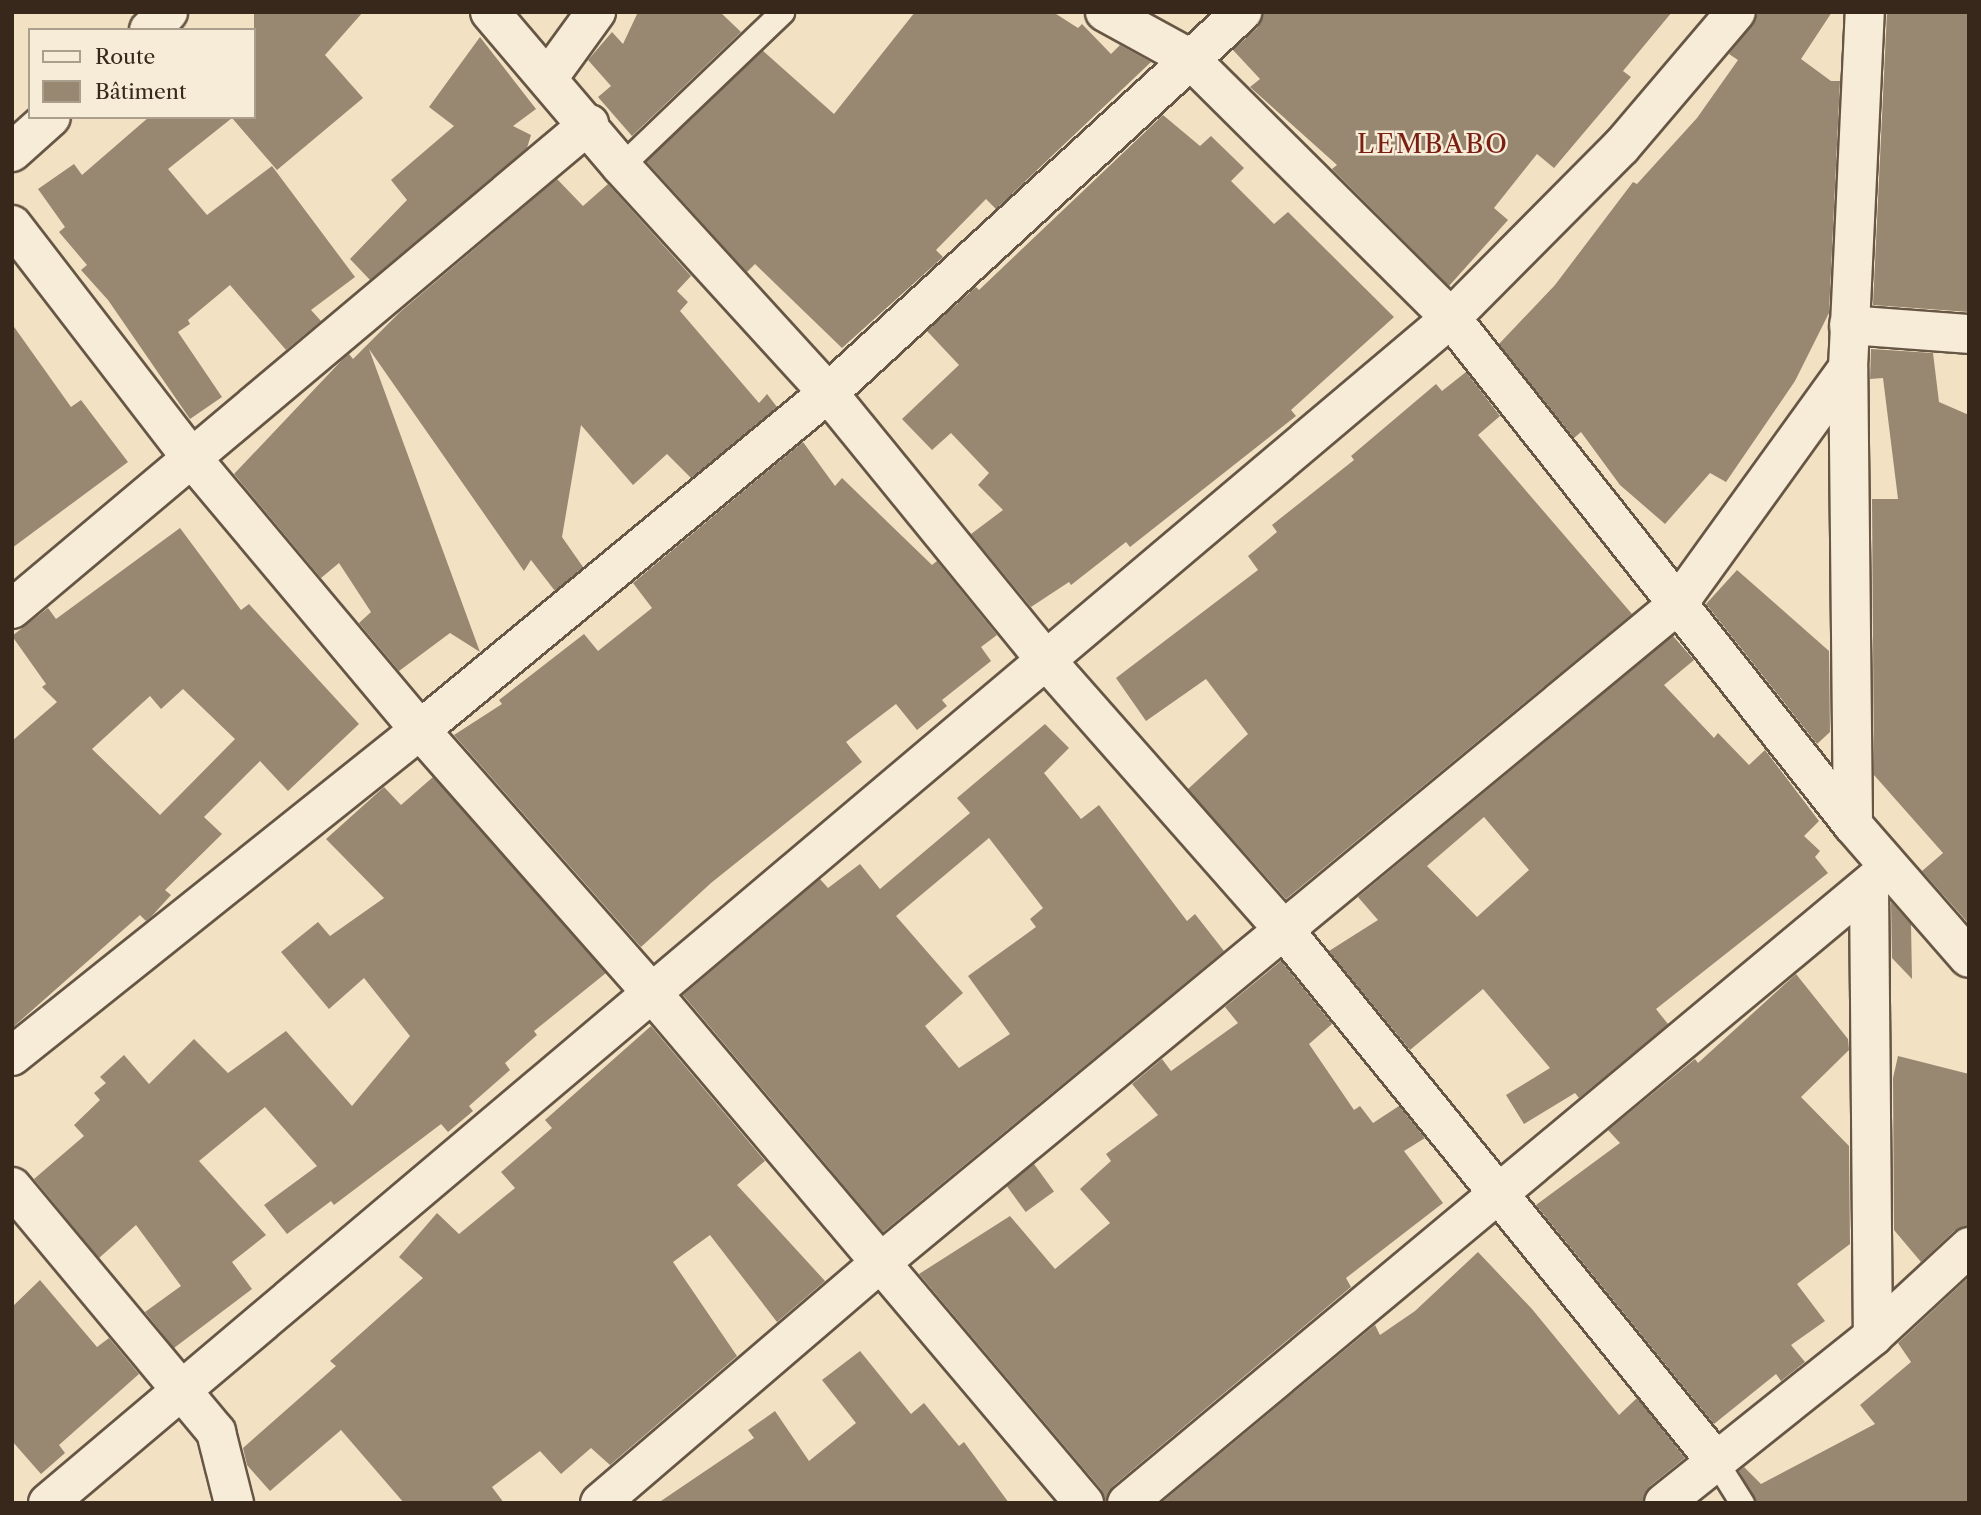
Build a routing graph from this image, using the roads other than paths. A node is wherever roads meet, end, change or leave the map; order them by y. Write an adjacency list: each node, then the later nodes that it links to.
1 (168, 12): 9 (street)
2 (490, 12): 11 (street)
3 (596, 12): 11 (street)
4 (782, 12): 15 (lane)
5 (1105, 12): 10 (street)
6 (1241, 12): 10 (street)
7 (1736, 12): 17 (street)
8 (1865, 12): 18 (street)
9 (151, 28)
10 (1189, 58): 17 (street); 21 (street)
11 (548, 78): 13 (street)
12 (49, 119): 14 (street)
13 (589, 124): 15 (street); 22 (street)
14 (12, 152)
15 (621, 166): 21 (street)
16 (12, 225): 22 (street)
17 (1451, 318): 23 (street); 25 (street)
18 (1849, 325): 19 (street); 20 (street)
19 (1969, 334)
20 (1848, 368): 23 (street); 27 (street)
21 (828, 393): 25 (street); 26 (street)
22 (190, 456): 24 (street); 26 (street)
23 (1677, 605): 27 (street); 29 (street)
24 (12, 609)
25 (1044, 658): 29 (street); 31 (street)
26 (420, 730): 31 (street); 32 (street)
27 (1853, 825): 28 (street)
28 (1879, 877): 30 (street); 34 (street); 37 (street)
29 (1284, 930): 34 (street); 36 (street)
30 (1969, 958)
31 (653, 994): 36 (street); 38 (street)
32 (12, 1056)
33 (12, 1187): 38 (street)
34 (1496, 1192): 39 (street); 44 (street)
35 (1969, 1247): 37 (street)
36 (879, 1264): 42 (street); 43 (street)
37 (1873, 1336): 39 (street)
38 (183, 1391): 40 (street); 41 (street)
39 (1715, 1460): 45 (street); 46 (lane)
40 (48, 1503)
41 (234, 1503)
42 (600, 1503)
43 (1084, 1503)
44 (1128, 1503)
45 (1664, 1503)
46 (1742, 1503)

